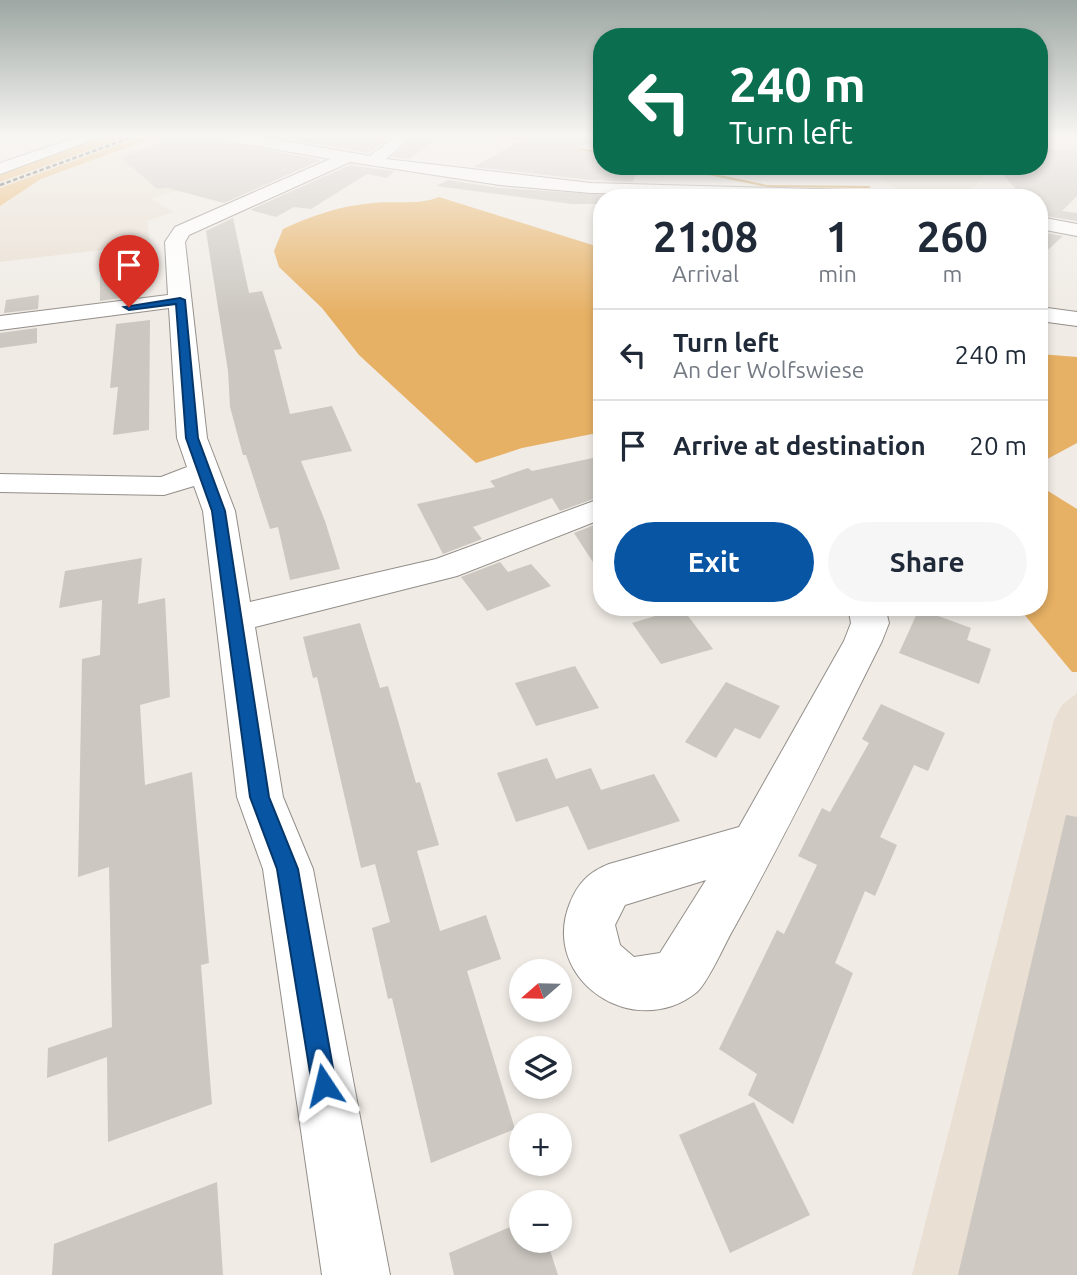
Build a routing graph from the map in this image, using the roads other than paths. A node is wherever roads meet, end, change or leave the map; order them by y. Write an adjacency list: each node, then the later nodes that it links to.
1 (270, 196): 4 (street)
2 (1048, 225): 3 (street)
3 (1077, 230)
4 (180, 300): 7 (street); 8 (street)
5 (1048, 315): 6 (street)
6 (1077, 320)
7 (0, 323)
8 (203, 472): 9 (street); 12 (street)
9 (0, 483)
10 (593, 511): 12 (street)
11 (868, 616): 13 (street)
12 (234, 619): 14 (street)
13 (755, 844)
14 (356, 1275)

